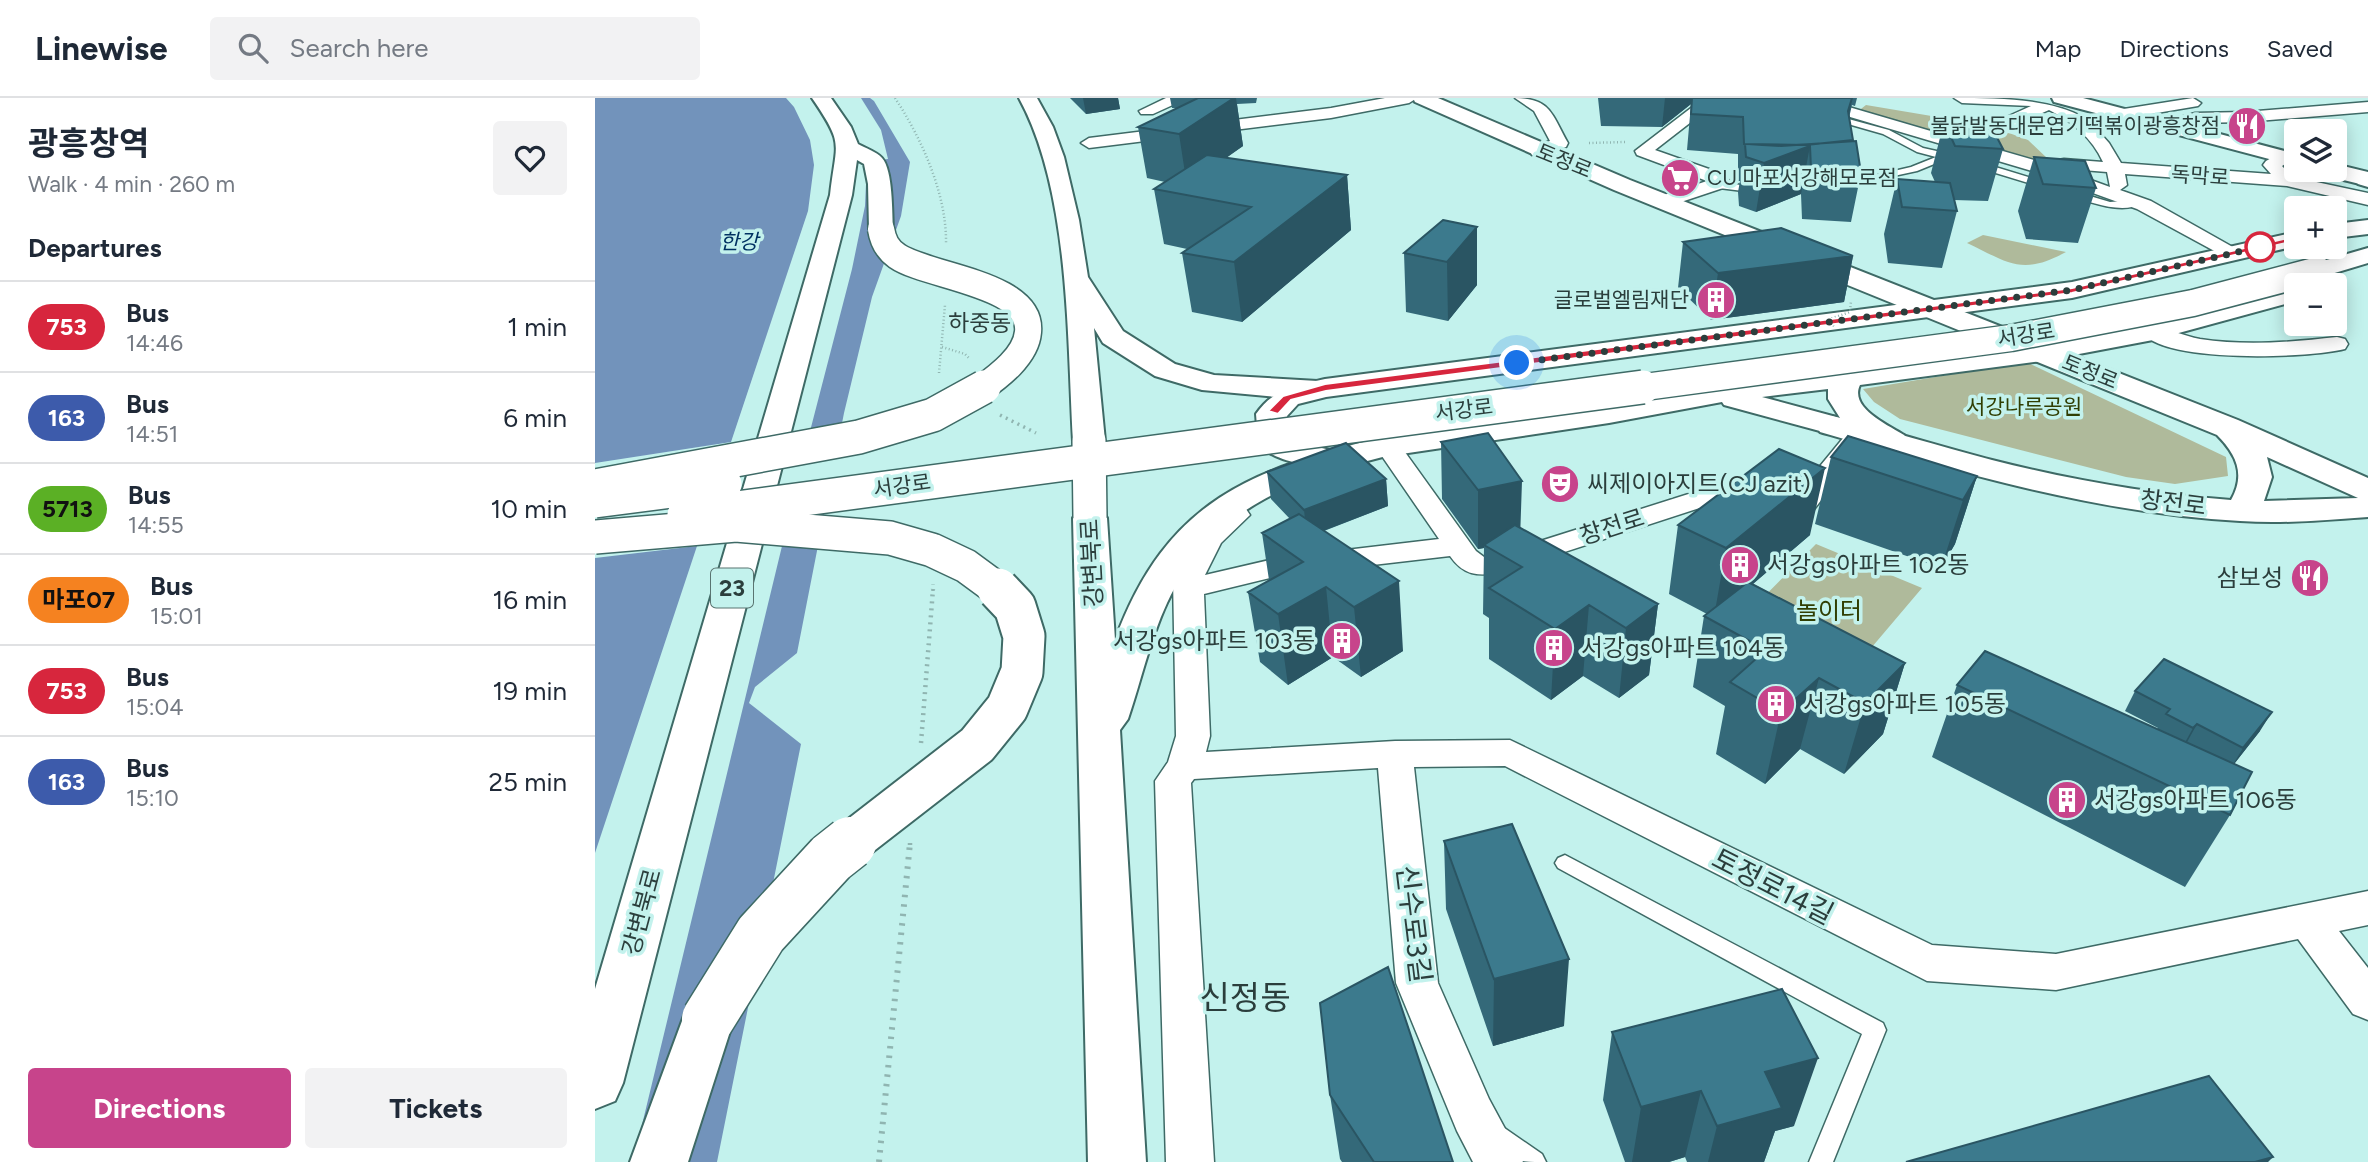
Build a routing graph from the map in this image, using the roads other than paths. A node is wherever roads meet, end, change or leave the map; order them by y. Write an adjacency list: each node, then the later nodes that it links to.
1 (821, 98): 25 (main road)
2 (1028, 98): 54 (main road, 강변북로)
3 (1180, 98): 16 (street)
4 (1409, 98): 23 (street)
5 (1422, 98): 26 (main road, 토정로)
6 (1523, 98): 26 (street)
7 (1714, 98): 37 (street)
8 (1865, 98): 17 (street)
9 (1962, 98): 12 (street)
10 (2312, 98): 15 (street, 독막로)
11 (1781, 99): 17 (street); 28 (lane)
12 (2057, 100): 18 (main road, 독막로); 20 (street); 24 (street)
13 (2207, 101): 18 (street, 독막로)
14 (2368, 107): 15 (street, 독막로)
15 (2335, 109): 19 (street, 독막로)
16 (1147, 111)
17 (1849, 112): 24 (street)
18 (2119, 113): 20 (street); 21 (main road, 독막로)
19 (2252, 117): 21 (street, 독막로); 22 (street, 독막로)
20 (2076, 120): 31 (street)
21 (2165, 126): 27 (main road, 독막로)
22 (2284, 134)
23 (1089, 143)
24 (1964, 145): 28 (lane); 30 (street)
25 (849, 148): 71 (main road, bridge); 87 (main road, 강변북로 / 23, bridge)
26 (1538, 151): 43 (main road, 토정로)
27 (2284, 154)
28 (1944, 158): 38 (lane); 39 (lane)
29 (2284, 160): 33 (street, 독막로)
30 (2020, 161): 31 (street, 독막로); 42 (street)
31 (2113, 169): 34 (street, 독막로); 42 (street)
32 (2347, 176): 36 (main road, 독막로)
33 (2284, 177)
34 (2284, 180)
35 (2327, 182): 36 (street, 독막로)
36 (2367, 184)
37 (1714, 185): 40 (lane); 43 (street)
38 (1829, 188)
39 (2054, 188)
40 (1767, 190)
41 (2066, 192): 44 (lane)
42 (2114, 194): 44 (street)
43 (1662, 202): 56 (main road, 토정로)
44 (2139, 203): 50 (street)
45 (2368, 228): 46 (main road); 47 (main road)
46 (2347, 230)
47 (2347, 238)
48 (2284, 249): 50 (main road)
49 (2284, 250): 73 (main road, 서강로, bridge)
50 (2231, 254): 56 (main road)
51 (2368, 255): 52 (main road, 서강로)
52 (2322, 267): 53 (main road); 76 (main road, 서강로, bridge)
53 (2368, 271)
54 (1077, 281): 62 (main road); 80 (main road, 강변북로, bridge)
55 (2284, 296): 57 (main road)
56 (1933, 310): 59 (main road, 토정로); 60 (main road)
57 (2153, 332): 58 (street); 59 (main road)
58 (2337, 344)
59 (2042, 353): 61 (main road); 65 (main road, 토정로)
60 (1517, 363): 62 (main road); 63 (main road)
61 (1850, 377): 63 (main road); 67 (main road)
62 (1325, 388): 69 (main road)
63 (1716, 394): 64 (main road); 66 (main road)
64 (1609, 414): 66 (main road); 68 (main road)
65 (2227, 428): 72 (main road, 토정로); 75 (main road)
66 (1845, 429): 67 (main road, 창전로); 78 (street, 창전로)
67 (1893, 442): 75 (main road, 창전로)
68 (1388, 446): 69 (main road); 78 (street, 창전로)
69 (1329, 459): 70 (main road)
70 (1270, 481): 79 (street); 80 (main road)
71 (595, 486)
72 (2368, 490)
73 (595, 501)
74 (2368, 507): 75 (main road, 창전로)
75 (2240, 511)
76 (595, 527)
77 (595, 537): 89 (main road, bridge)
78 (1458, 546): 79 (street)
79 (1188, 588): 82 (street)
80 (1101, 738): 90 (main road, 강변북로)
81 (1395, 754): 82 (street, 토정로14길); 85 (street, 토정로14길); 88 (street, 신수로3길)
82 (1184, 766): 91 (street)
83 (1565, 863): 94 (lane)
84 (2368, 908): 85 (street, 토정로14길)
85 (2307, 920): 86 (street)
86 (2368, 1001)
87 (595, 1083)
88 (1473, 1115): 92 (street, 신수로3길); 93 (lane)
89 (659, 1162)
90 (1117, 1162)
91 (1190, 1162)
92 (1499, 1162)
93 (1534, 1162)
94 (1821, 1162)

